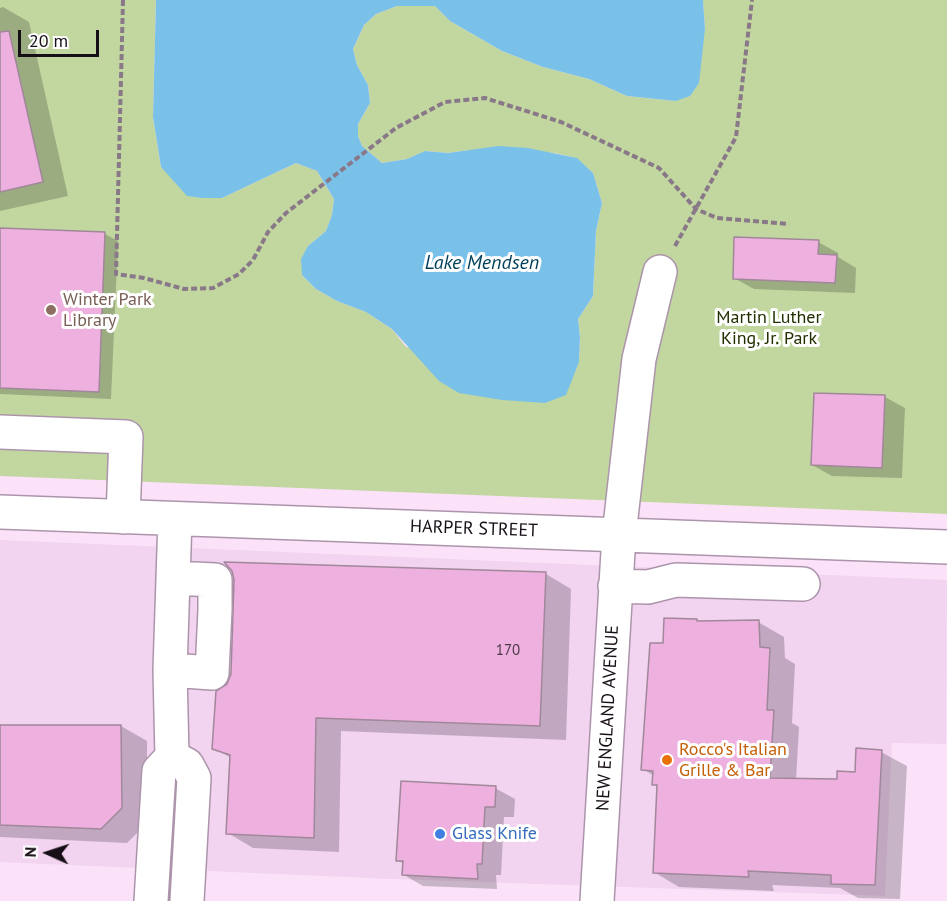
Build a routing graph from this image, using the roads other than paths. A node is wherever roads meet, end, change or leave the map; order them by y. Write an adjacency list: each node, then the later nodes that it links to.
1 (660, 272): 6 (street, NEW ENGLAND AVENUE)
2 (0, 432): 4 (street)
3 (0, 512): 4 (street, HARPER STREET)
4 (123, 517): 5 (street, HARPER STREET)
5 (175, 519): 6 (street, HARPER STREET); 10 (street)
6 (619, 535): 7 (street, HARPER STREET); 9 (street, NEW ENGLAND AVENUE)
7 (947, 547)
8 (803, 584): 9 (street)
9 (615, 586): 13 (street, NEW ENGLAND AVENUE)
10 (172, 757): 11 (street); 12 (street)
11 (151, 901)
12 (187, 901)
13 (597, 901)

